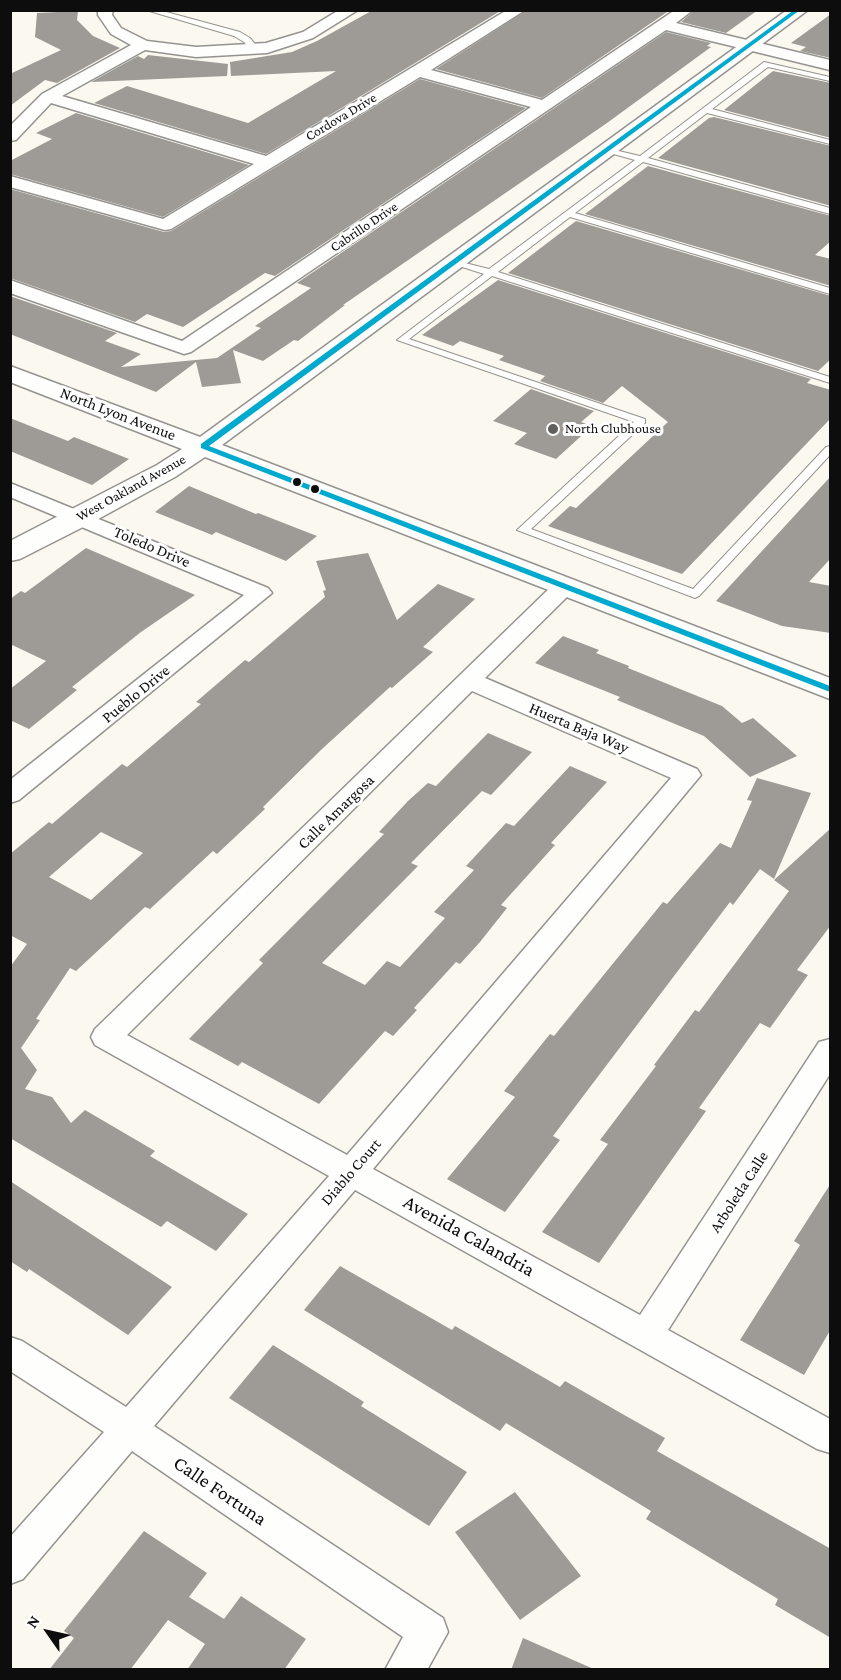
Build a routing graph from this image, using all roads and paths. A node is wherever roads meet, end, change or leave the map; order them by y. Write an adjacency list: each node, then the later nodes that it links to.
1 (106, 10): 9 (street)
2 (149, 10): 11 (lane)
3 (686, 10): 8 (street, Cabrillo Drive)
4 (799, 10): 10 (street, West Oakland Avenue)
5 (346, 11): 11 (street)
6 (489, 13): 7 (street)
7 (512, 14): 13 (street, Cordova Drive)
8 (663, 25): 10 (street); 16 (street, Cabrillo Drive)
9 (143, 45): 11 (street); 15 (street)
10 (751, 46): 12 (street); 20 (street, West Oakland Avenue)
11 (255, 49)
12 (831, 65)
13 (417, 71): 16 (street); 22 (street, Cordova Drive)
14 (831, 79): 17 (lane)
15 (48, 97): 18 (street); 22 (street)
16 (543, 105): 28 (street, Cabrillo Drive)
17 (705, 110): 19 (lane); 21 (lane)
18 (10, 136)
19 (831, 142)
20 (609, 150): 21 (lane); 26 (street, West Oakland Avenue)
21 (641, 159): 24 (lane); 25 (lane)
22 (267, 162): 23 (street, Cordova Drive)
23 (10, 181)
24 (831, 211)
25 (569, 214): 27 (lane); 29 (lane)
26 (456, 262): 27 (lane); 32 (street, West Oakland Avenue)
27 (490, 273): 31 (lane); 33 (lane)
28 (10, 286)
29 (831, 291)
30 (10, 373): 32 (street, North Lyon Avenue)
31 (831, 380)
32 (204, 446): 35 (street, West Oakland Avenue); 37 (street, North Lyon Avenue)
33 (831, 449)
34 (10, 489): 35 (street, Toledo Drive)
35 (81, 517): 36 (street, West Oakland Avenue); 38 (street, Toledo Drive)
36 (10, 553)
37 (565, 586): 39 (street, Calle Amargosa); 40 (street, North Lyon Avenue)
38 (261, 593): 42 (street, Pueblo Drive)
39 (470, 681): 41 (street, Huerta Baja Way); 43 (street, Calle Amargosa)
40 (831, 689)
41 (687, 775): 45 (street, Diablo Court)
42 (10, 794)
43 (106, 1036): 45 (street, Avenida Calandria)
44 (831, 1050): 46 (street, Arboleda Calle)
45 (352, 1172): 46 (street, Avenida Calandria); 48 (street, Diablo Court)
46 (647, 1334): 49 (street, Avenida Calandria)
47 (10, 1352): 48 (street, Calle Fortuna)
48 (128, 1428): 50 (street, Diablo Court); 51 (street, Calle Fortuna)
49 (831, 1437)
50 (10, 1566)
51 (404, 1670)

